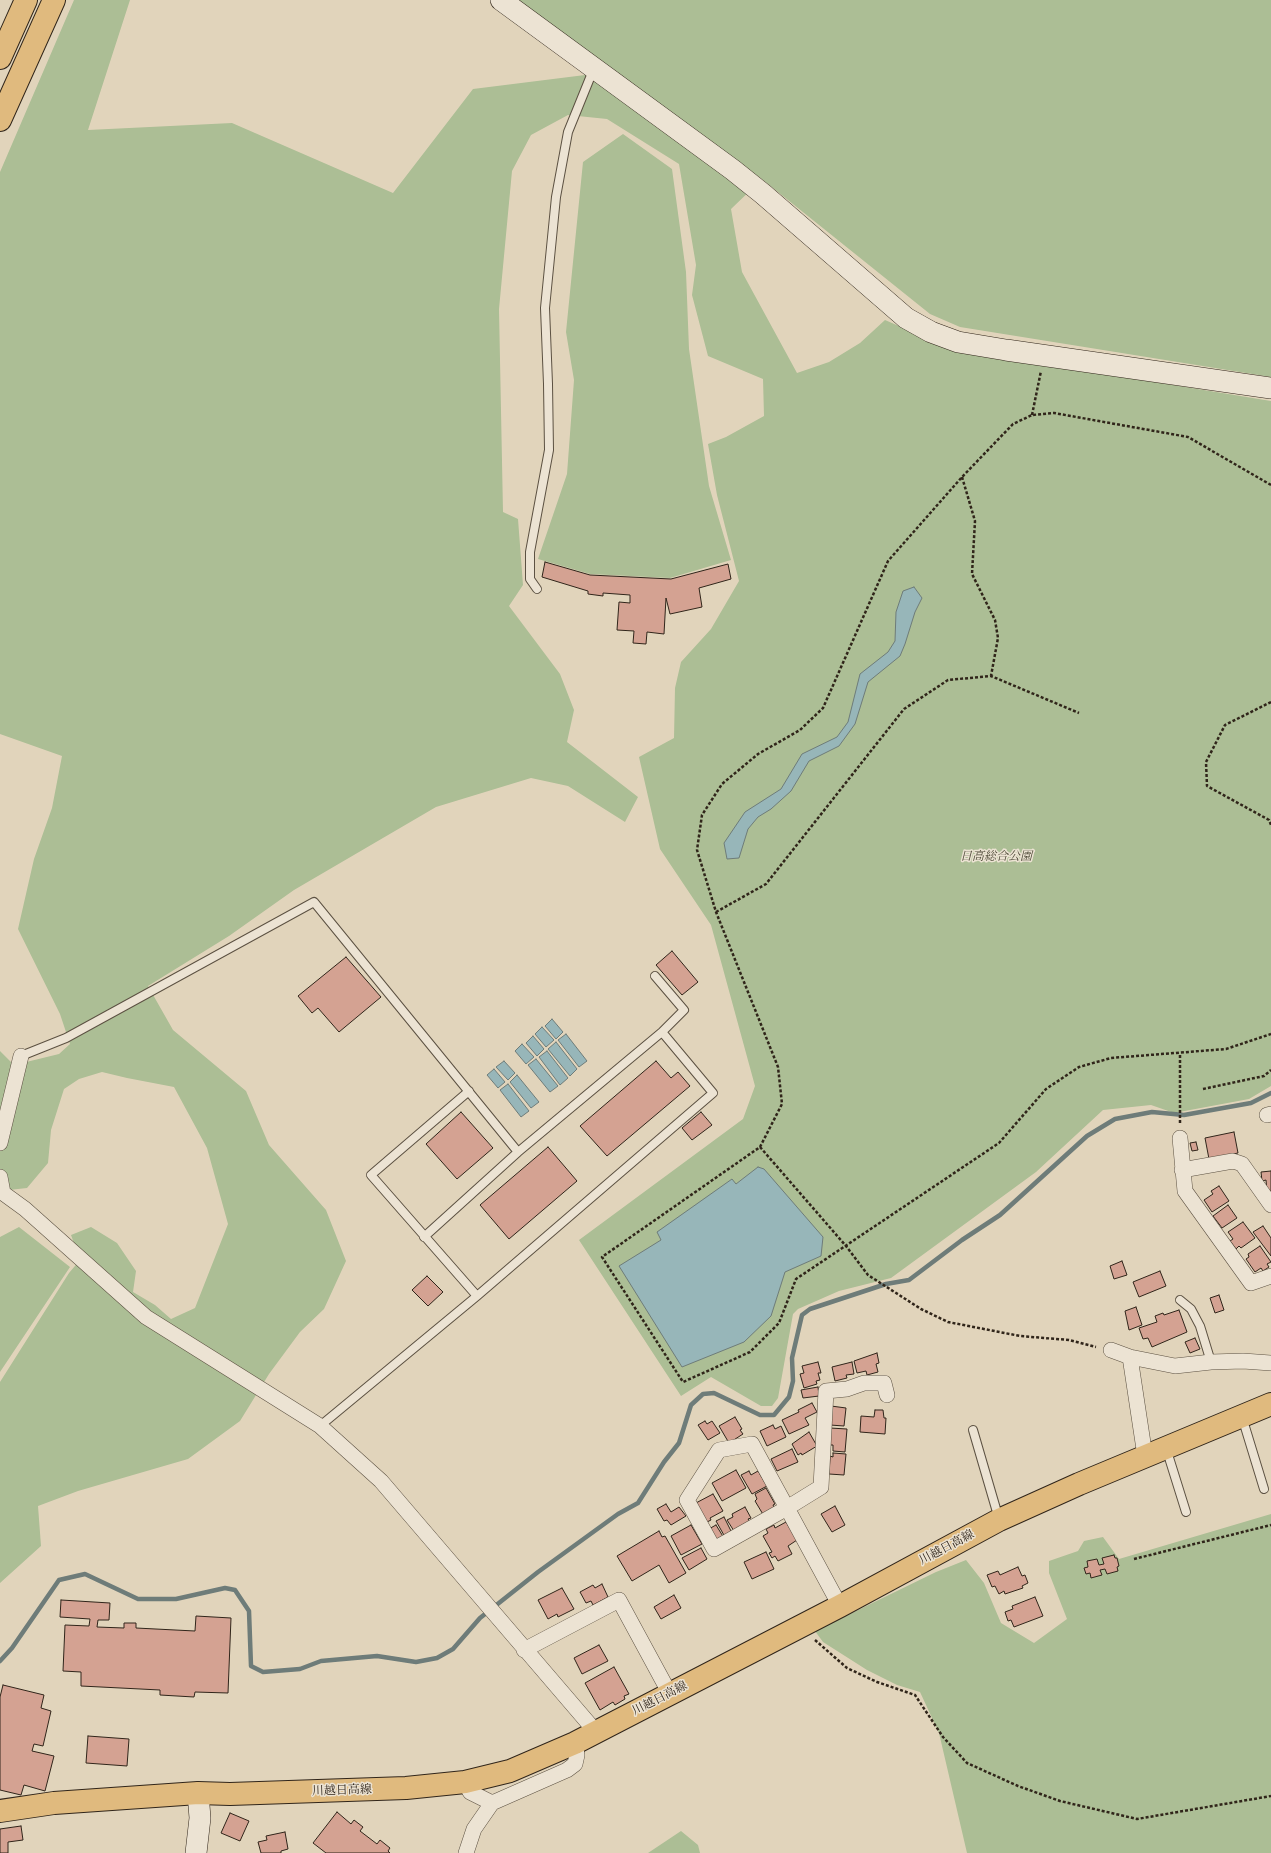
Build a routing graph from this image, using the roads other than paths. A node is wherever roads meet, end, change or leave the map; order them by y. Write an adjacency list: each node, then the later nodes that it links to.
1 (26, 0): 4 (main road)
2 (54, 0): 6 (main road)
3 (500, 0): 5 (street)
4 (0, 58)
5 (594, 68): 7 (street); 8 (lane)
6 (0, 120)
7 (1271, 388)
8 (537, 588)
9 (655, 976): 10 (lane)
10 (662, 1032): 15 (lane); 22 (lane)
11 (21, 1056): 12 (lane); 14 (street)
12 (469, 1092): 15 (lane); 20 (lane)
13 (1180, 1138): 16 (street)
14 (0, 1143)
15 (518, 1152): 20 (lane)
16 (1182, 1170): 19 (street); 21 (street)
17 (0, 1177): 18 (street)
18 (2, 1194): 31 (street)
19 (1270, 1203)
20 (424, 1237): 22 (lane)
21 (1271, 1276)
22 (477, 1296): 31 (lane)
23 (1180, 1300): 26 (lane)
24 (1110, 1350): 25 (street)
25 (1130, 1357): 26 (street); 34 (street)
26 (1211, 1362): 27 (street)
27 (1271, 1363)
28 (888, 1395): 36 (street)
29 (1271, 1404): 30 (main road, 川越日高線)
30 (1242, 1417): 33 (main road, 川越日高線); 35 (lane)
31 (320, 1426): 40 (street)
32 (973, 1430): 38 (lane)
33 (1166, 1447): 34 (main road, 川越日高線); 37 (lane)
34 (1145, 1456): 38 (main road, 川越日高線)
35 (1264, 1489)
36 (787, 1508): 36 (street); 39 (street)
37 (1186, 1512)
38 (999, 1520): 39 (main road, 川越日高線)
39 (840, 1606): 41 (main road, 川越日高線)
40 (524, 1650): 41 (street); 42 (street)
41 (670, 1694): 42 (main road, 川越日高線)
42 (596, 1732): 43 (main road, 川越日高線)
43 (576, 1743): 44 (main road, 川越日高線); 46 (street)
44 (466, 1782): 45 (main road, 川越日高線); 46 (street)
45 (198, 1793): 47 (main road, 川越日高線); 48 (street)
46 (492, 1803): 49 (street)
47 (0, 1811)
48 (196, 1853)
49 (466, 1853)

